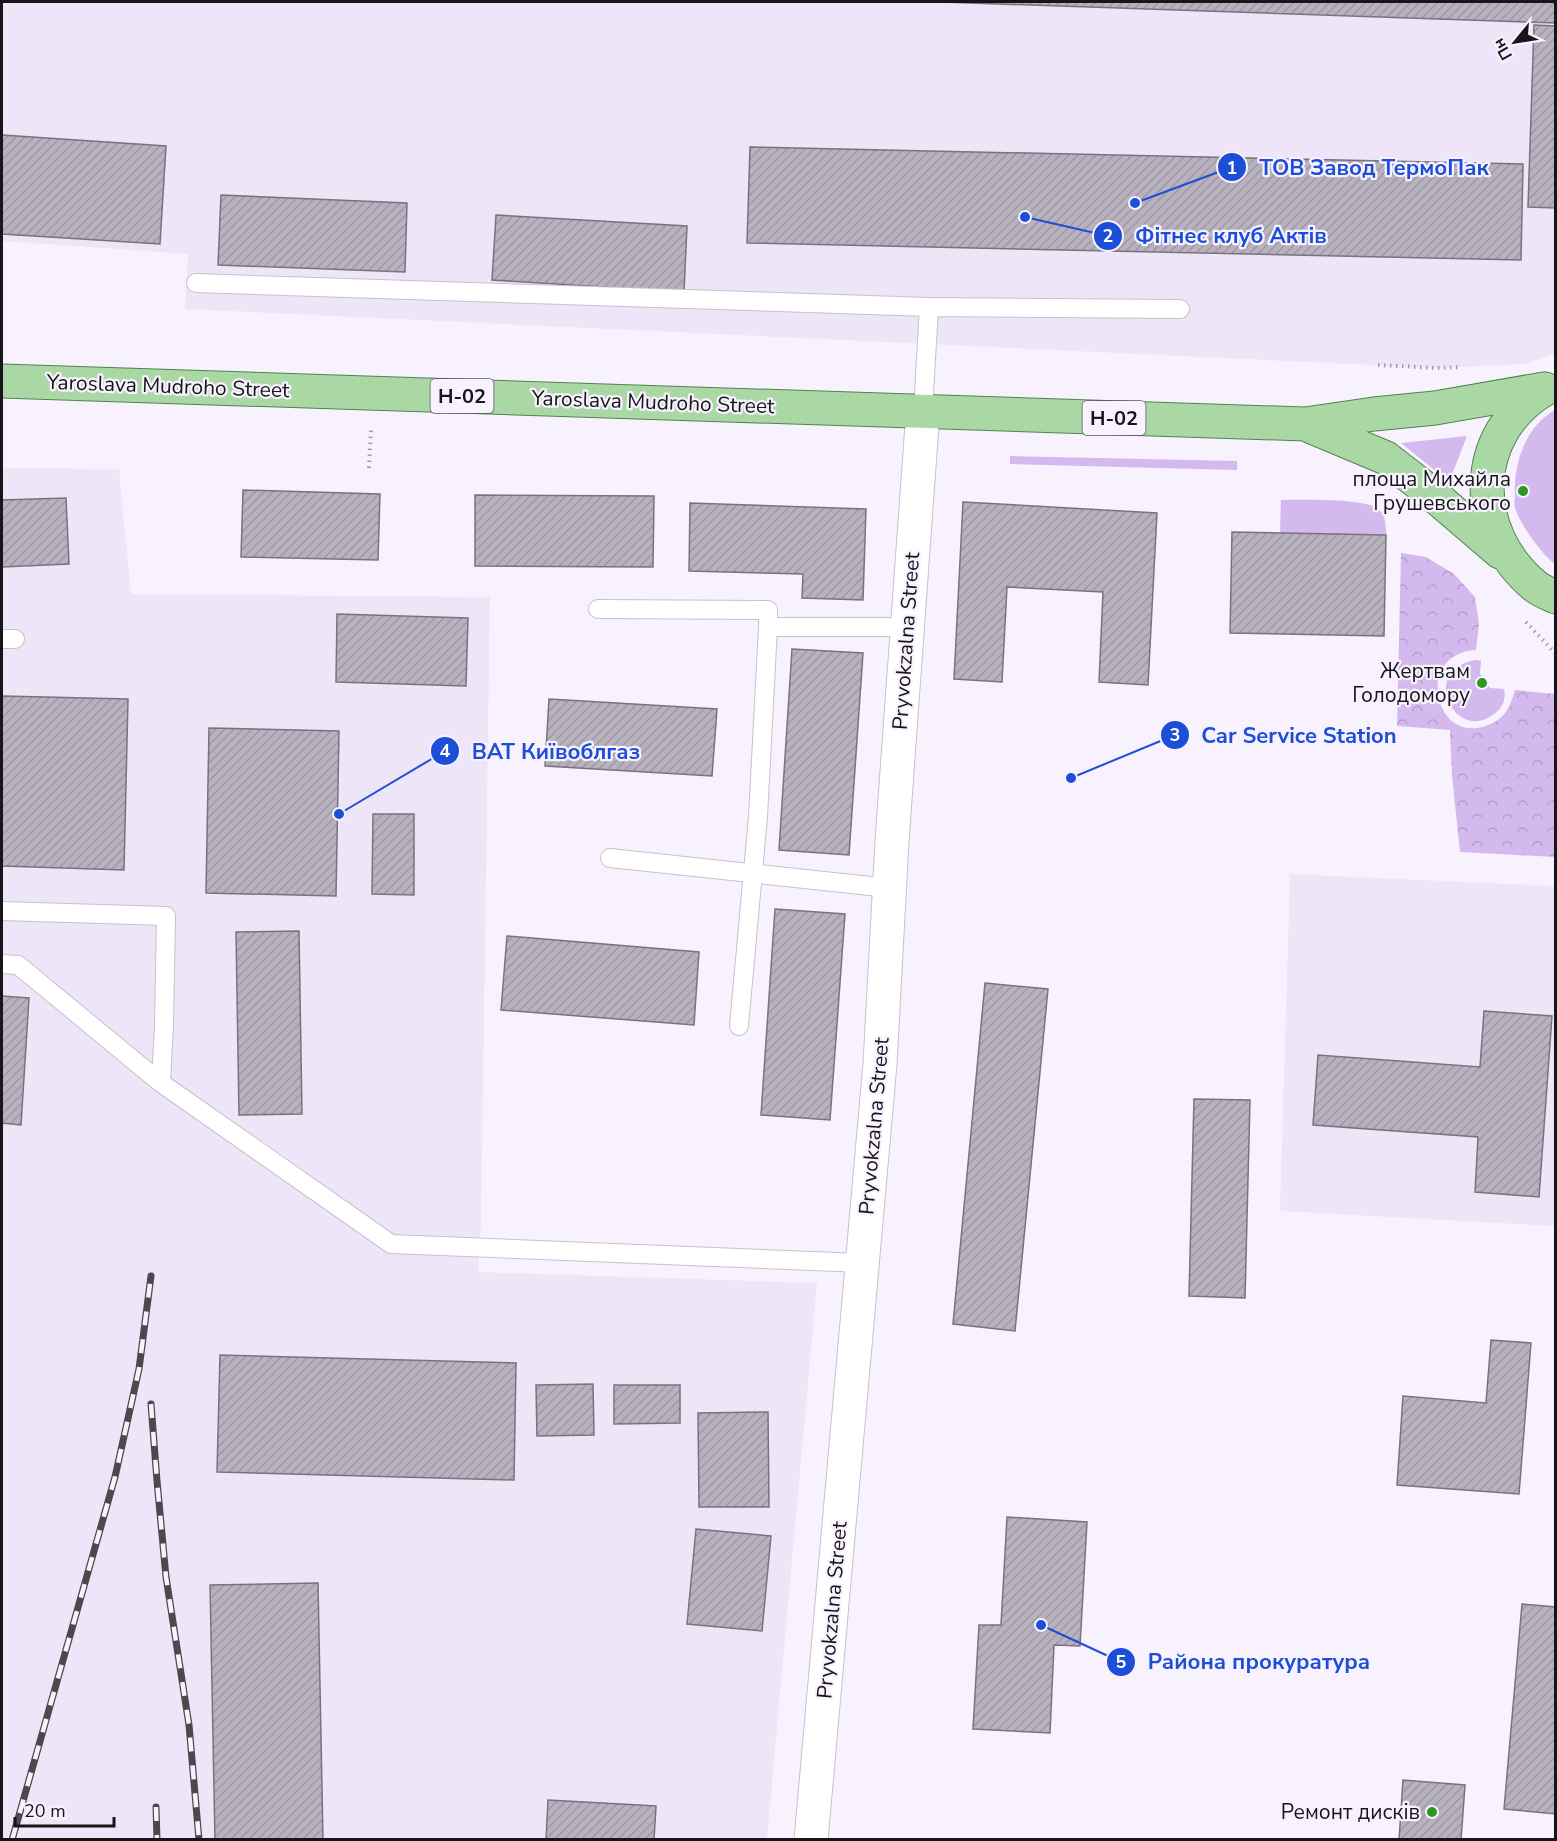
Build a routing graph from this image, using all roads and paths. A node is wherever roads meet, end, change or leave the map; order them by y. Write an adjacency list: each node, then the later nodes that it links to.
1 (196, 283): 2 (lane)
2 (929, 307): 3 (lane); 8 (lane)
3 (1180, 309)
4 (1378, 365): 5 (path)
5 (1437, 368)
6 (2, 381): 8 (main road, Yaroslava Mudroho Street / Н-02)
7 (1550, 388): 9 (main road, Yaroslava Mudroho Street / Н-02); 12 (main road, Н-02)
8 (922, 411): 9 (main road, Yaroslava Mudroho Street / Н-02); 15 (street, Pryvokzalna Street)
9 (1305, 424): 12 (main road, Yaroslava Mudroho Street / Н-02)
10 (371, 430): 11 (path)
11 (369, 468)
12 (1543, 591)
13 (598, 609): 14 (lane)
14 (768, 627): 15 (lane); 17 (lane)
15 (908, 627): 18 (street, Pryvokzalna Street)
16 (610, 858): 17 (lane)
17 (753, 873): 18 (lane); 21 (lane)
18 (889, 888): 23 (street, Pryvokzalna Street)
19 (2, 911): 22 (lane)
20 (2, 964): 22 (lane)
21 (739, 1026)
22 (160, 1083): 23 (lane)
23 (863, 1263): 24 (street, Pryvokzalna Street)
24 (811, 1839)

